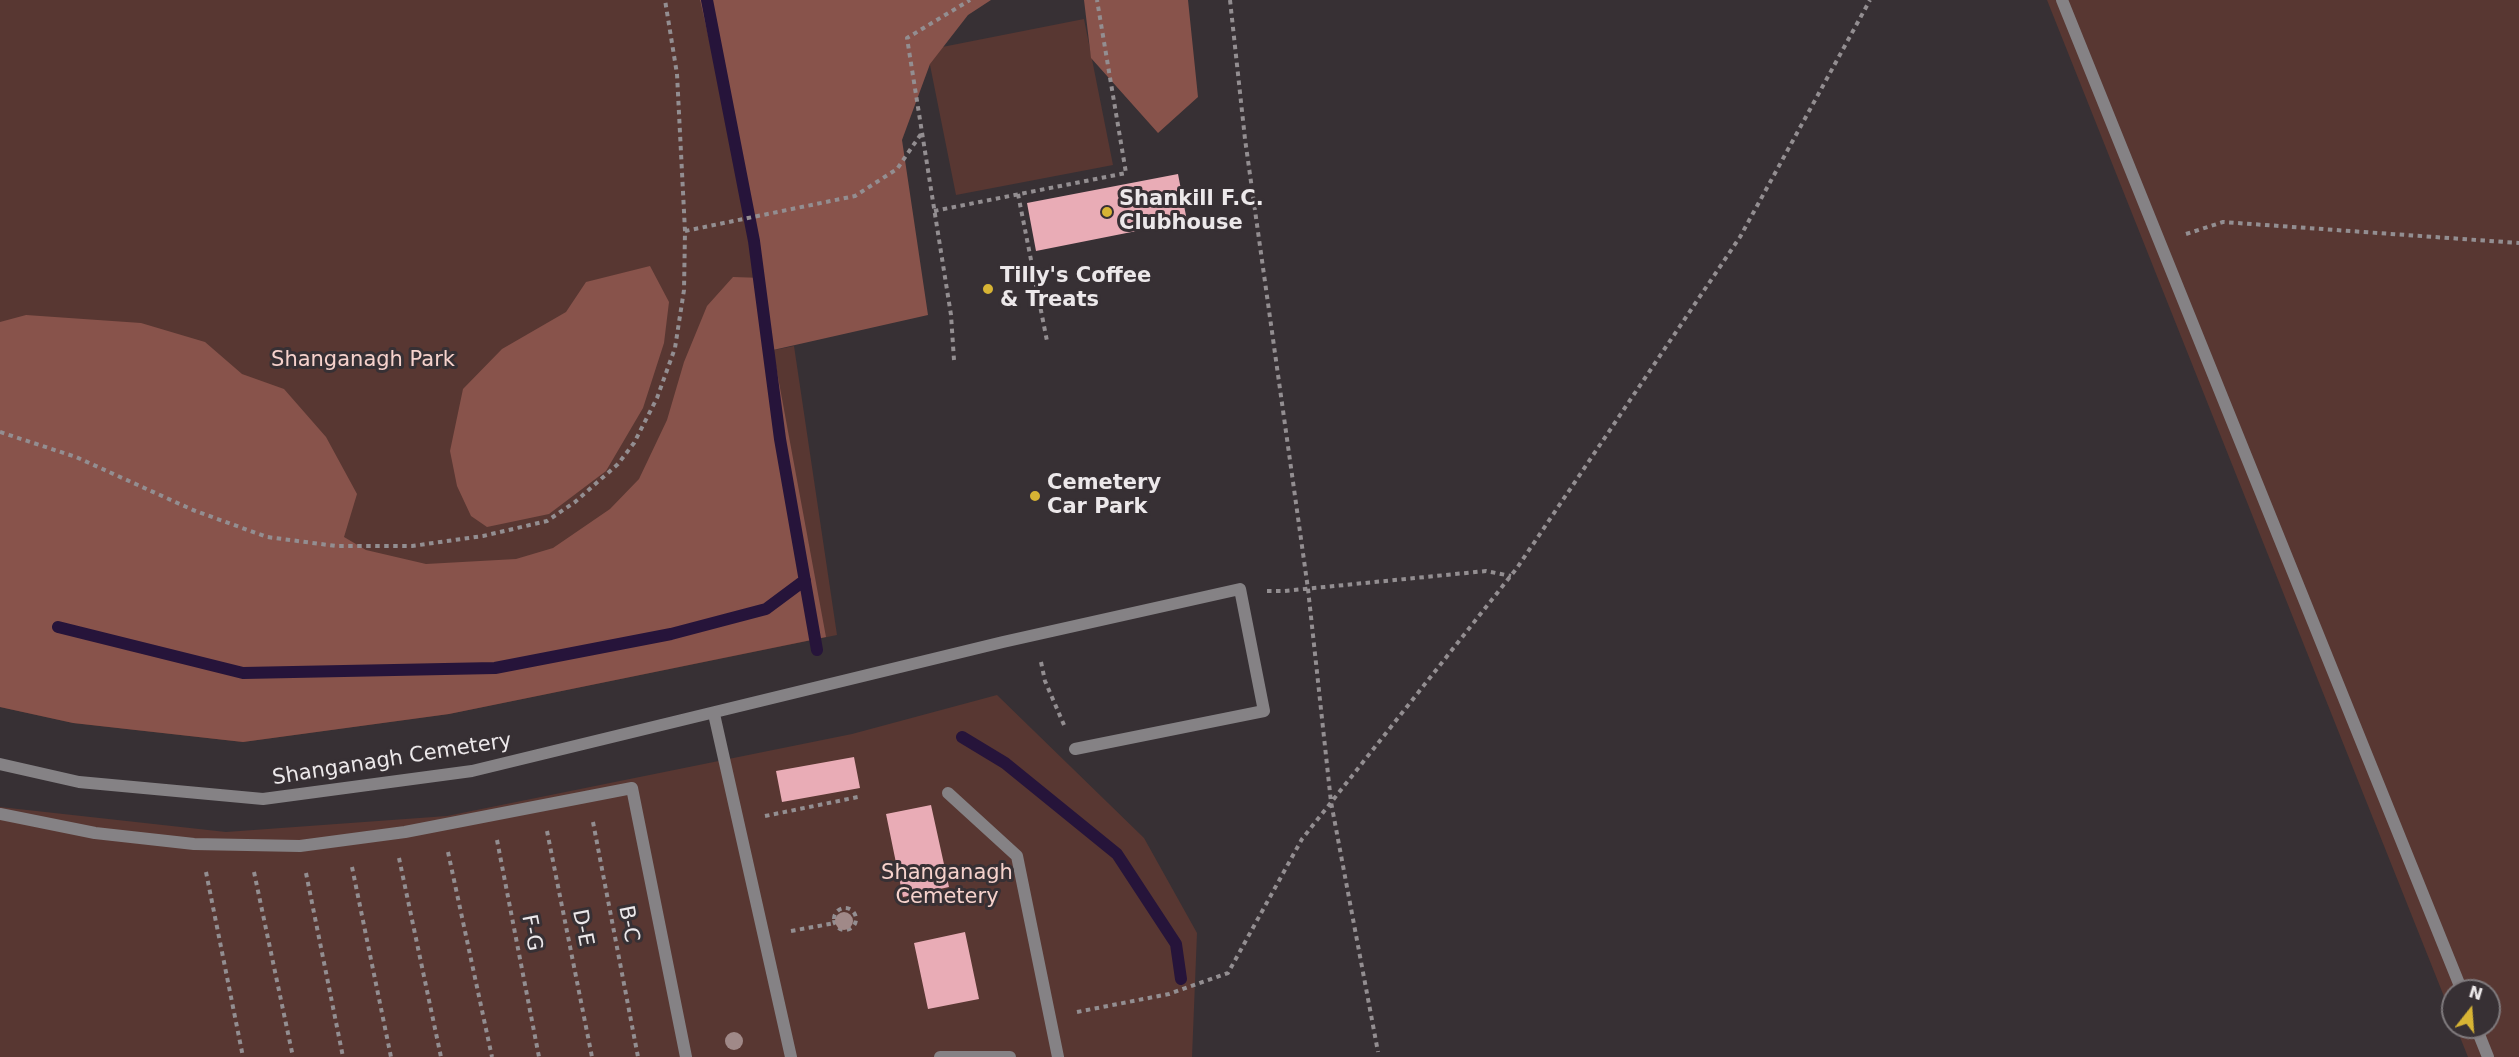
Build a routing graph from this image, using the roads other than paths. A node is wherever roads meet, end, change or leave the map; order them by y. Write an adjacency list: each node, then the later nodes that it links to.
1 (2062, 0): 7 (lane)
2 (714, 714): 3 (lane, Shanganagh Cemetery); 4 (lane, Shanganagh Cemetery); 10 (lane)
3 (1075, 749)
4 (0, 764)
5 (948, 793): 13 (lane)
6 (0, 814): 9 (lane)
7 (2457, 979)
8 (2481, 1039): 14 (lane)
9 (686, 1057)
10 (791, 1057)
11 (940, 1057): 12 (lane)
12 (1010, 1057)
13 (1058, 1057)
14 (2488, 1057)

